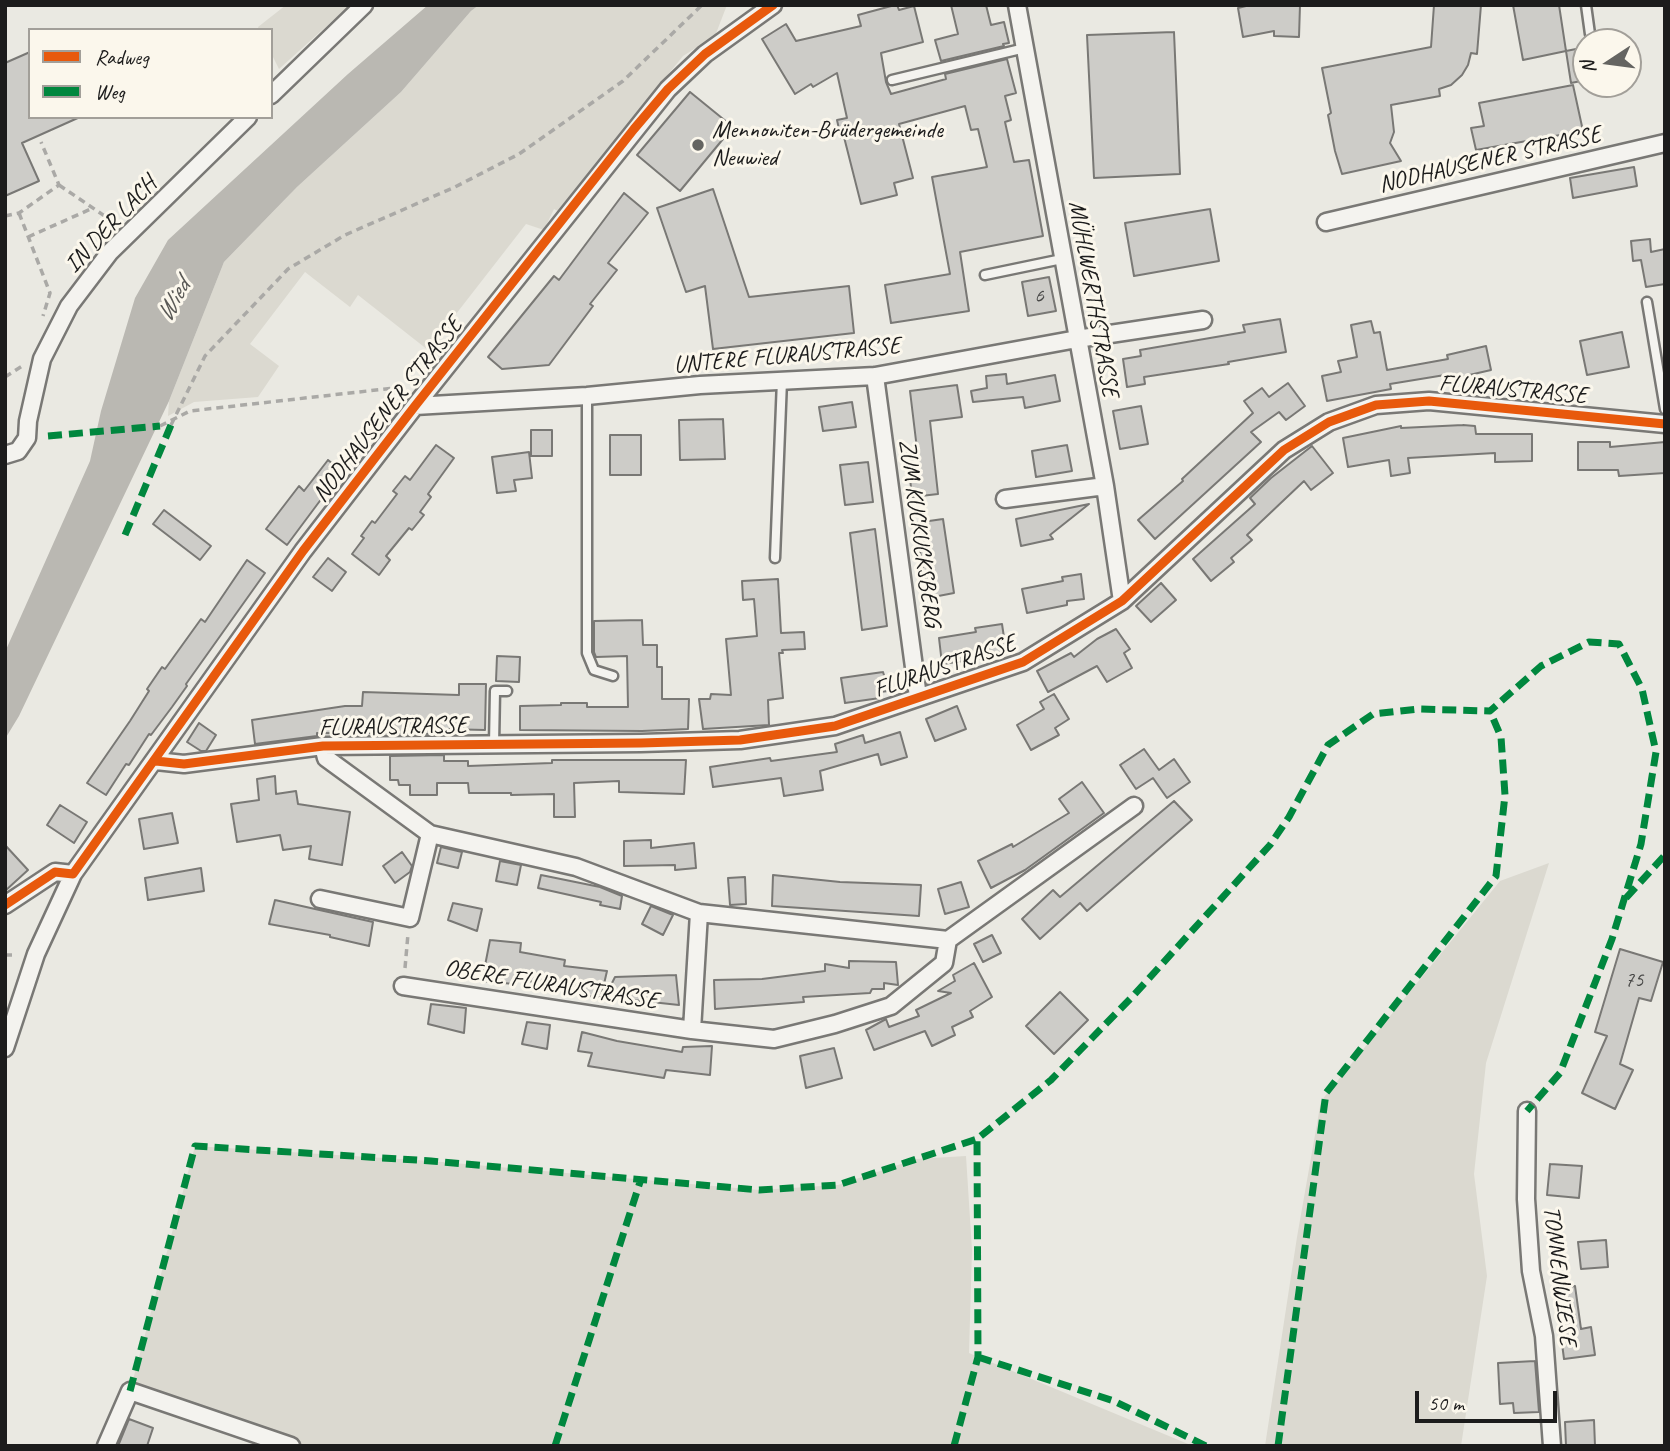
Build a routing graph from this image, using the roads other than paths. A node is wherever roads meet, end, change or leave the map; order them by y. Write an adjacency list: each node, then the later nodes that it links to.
1 (364, 5): 8 (street)
2 (773, 5): 20 (street, NODHAUSENER STRASSE)
3 (1017, 5): 6 (street, MÜHLWERTHSTRASSE)
4 (1586, 5): 5 (lane)
5 (1589, 28)
6 (1025, 48): 7 (lane); 12 (street, MÜHLWERTHSTRASSE)
7 (892, 80)
8 (273, 93)
9 (246, 119): 23 (street, IN DER LACH)
10 (1665, 143): 11 (street, NODHAUSENER STRASSE)
11 (1326, 222)
12 (1062, 259): 13 (lane); 16 (street, MÜHLWERTHSTRASSE)
13 (985, 275)
14 (1647, 302): 21 (lane)
15 (1203, 320): 16 (street, UNTERE FLURAUSTRASSE)
16 (1077, 340): 17 (street, UNTERE FLURAUSTRASSE); 24 (street, MÜHLWERTHSTRASSE)
17 (875, 376): 18 (street, UNTERE FLURAUSTRASSE); 30 (street, ZUM KUCKUCKSBERG)
18 (782, 380): 19 (street, UNTERE FLURAUSTRASSE); 26 (lane)
19 (587, 396): 20 (street, UNTERE FLURAUSTRASSE); 28 (lane)
20 (415, 406): 33 (street, NODHAUSENER STRASSE)
21 (1665, 409)
22 (1665, 424): 27 (street, FLURAUSTRASSE)
23 (5, 455)
24 (1105, 486): 25 (street); 27 (street, MÜHLWERTHSTRASSE)
25 (1004, 499)
26 (775, 558)
27 (1122, 601): 30 (street, FLURAUSTRASSE)
28 (613, 676)
29 (508, 691): 31 (lane)
30 (918, 697): 31 (street, FLURAUSTRASSE)
31 (494, 744): 32 (street, FLURAUSTRASSE)
32 (323, 746): 33 (street, FLURAUSTRASSE); 35 (street)
33 (156, 761): 36 (street, NODHAUSENER STRASSE)
34 (1133, 806): 40 (street)
35 (430, 834): 37 (street); 39 (street)
36 (73, 874): 38 (street); 43 (street, NODHAUSENER STRASSE)
37 (320, 899)
38 (5, 905)
39 (699, 913): 40 (street); 42 (street, OBERE FLURAUSTRASSE)
40 (948, 940): 42 (street, OBERE FLURAUSTRASSE)
41 (403, 986): 42 (street, OBERE FLURAUSTRASSE)
42 (692, 1030)
43 (5, 1048)
44 (1527, 1111): 47 (street, TONNENWIESE)
45 (106, 1446): 46 (street)
46 (291, 1446)
47 (1552, 1446)

